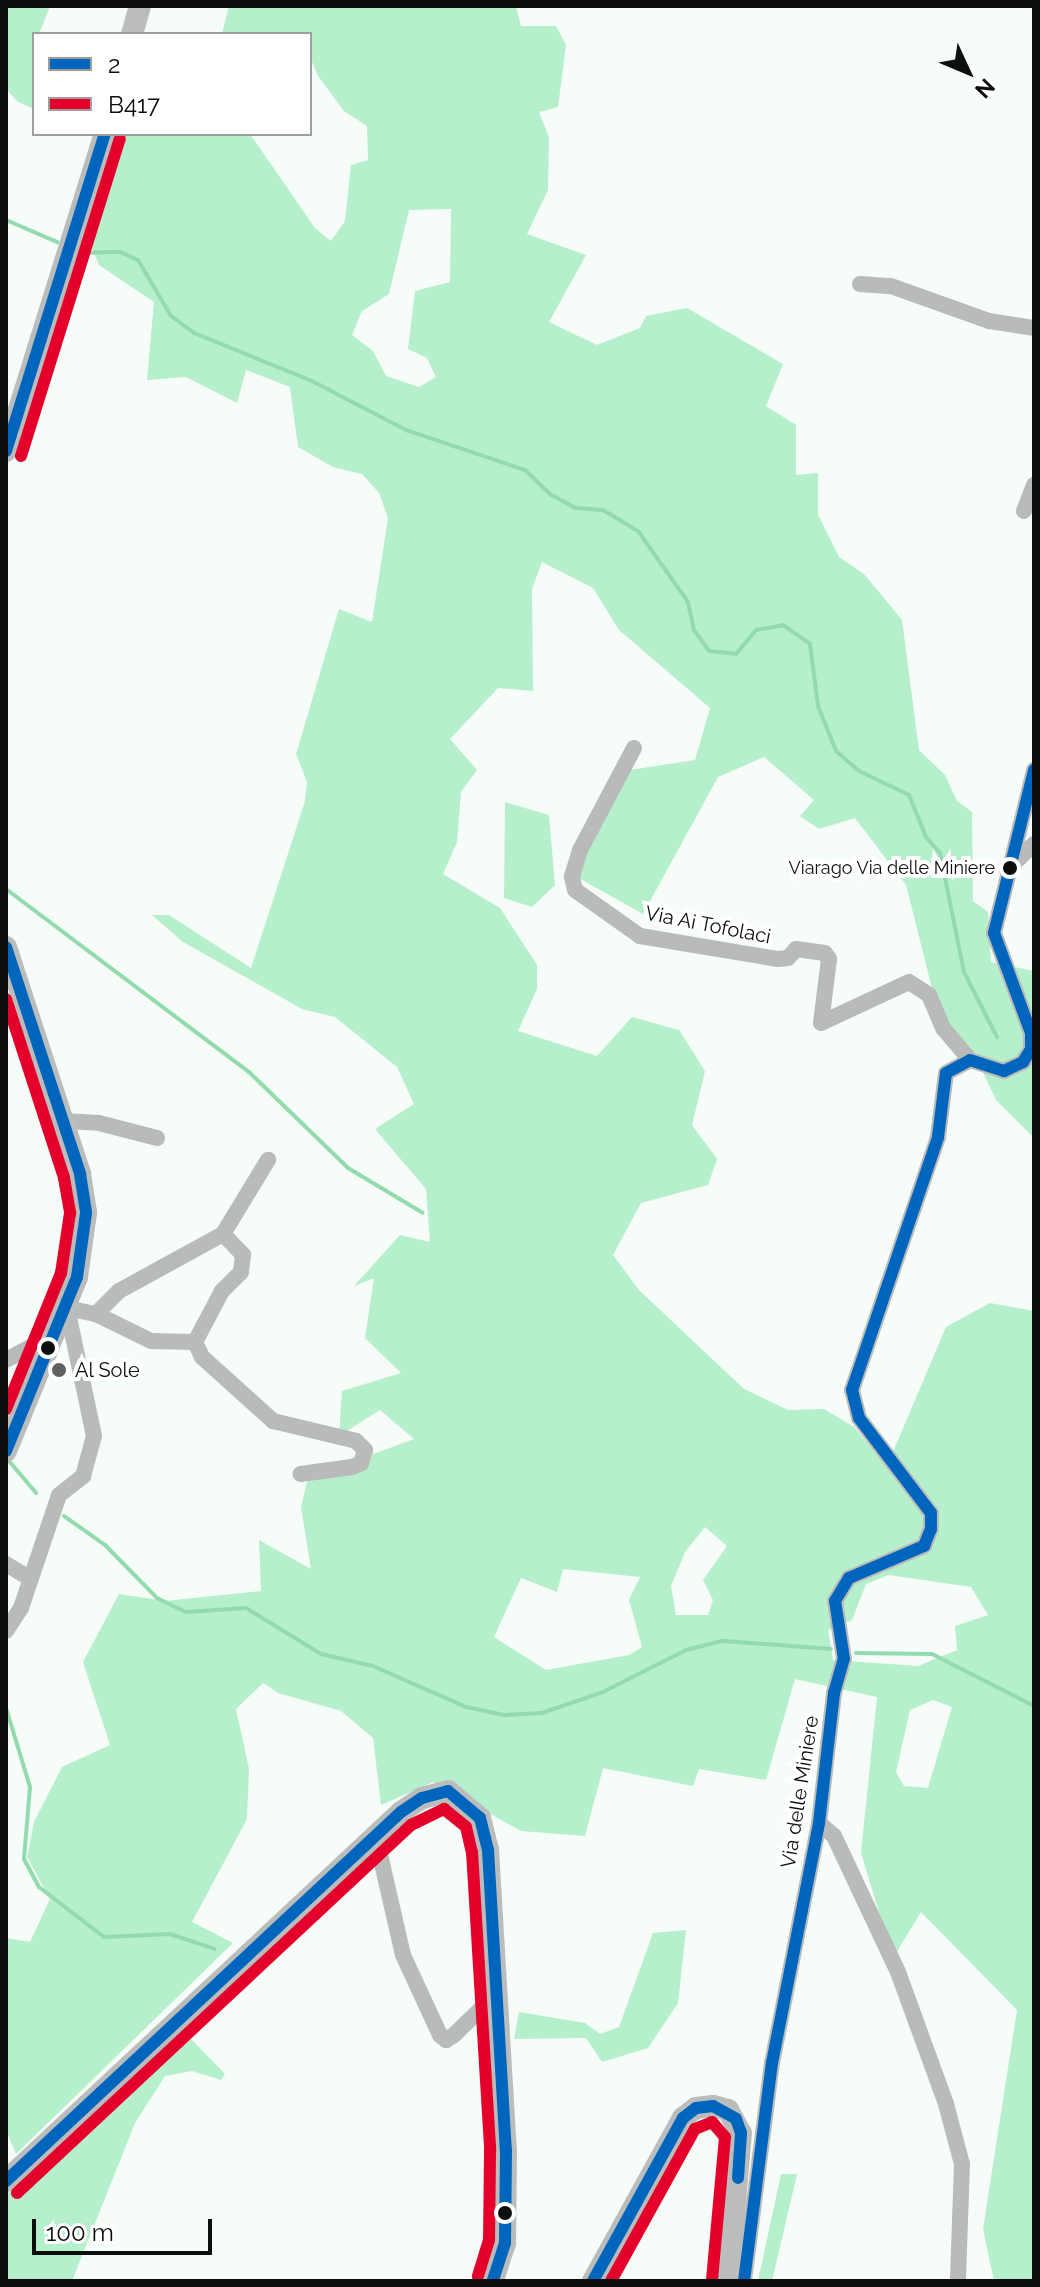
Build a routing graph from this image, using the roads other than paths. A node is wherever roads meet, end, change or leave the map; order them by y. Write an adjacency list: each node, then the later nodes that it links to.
1 (140, 6): 2 (main road)
2 (133, 32)
3 (104, 136): 6 (main road)
4 (860, 284): 5 (street)
5 (1034, 328)
6 (6, 451)
7 (1034, 485): 8 (street)
8 (1024, 511)
9 (634, 748): 14 (street, Via Ai Tofolaci)
10 (1034, 770): 12 (street)
11 (1034, 844): 12 (street)
12 (1006, 871): 15 (street)
13 (6, 947): 17 (main road)
14 (943, 1028): 15 (street, Via Ai Tofolaci); 16 (street, Via delle Miniere)
15 (970, 1060): 16 (street)
16 (946, 1073): 31 (street, Via delle Miniere)
17 (63, 1121): 18 (street); 21 (main road)
18 (157, 1138)
19 (268, 1160): 20 (street)
20 (223, 1234): 22 (street); 24 (street)
21 (67, 1308): 22 (street); 23 (main road); 29 (street)
22 (96, 1314): 24 (street)
23 (57, 1333): 25 (street); 26 (main road)
24 (195, 1342): 27 (street)
25 (6, 1360)
26 (6, 1451)
27 (300, 1474)
28 (6, 1564): 29 (street)
29 (29, 1578): 30 (street)
30 (6, 1631)
31 (819, 1823): 38 (street, Via delle Miniere); 39 (street)
32 (372, 1842): 33 (street); 33 (main road); 34 (main road)
33 (495, 1995): 35 (main road)
34 (6, 2181)
35 (493, 2281)
36 (593, 2281): 37 (main road)
37 (728, 2281)
38 (744, 2281)
39 (958, 2281)

